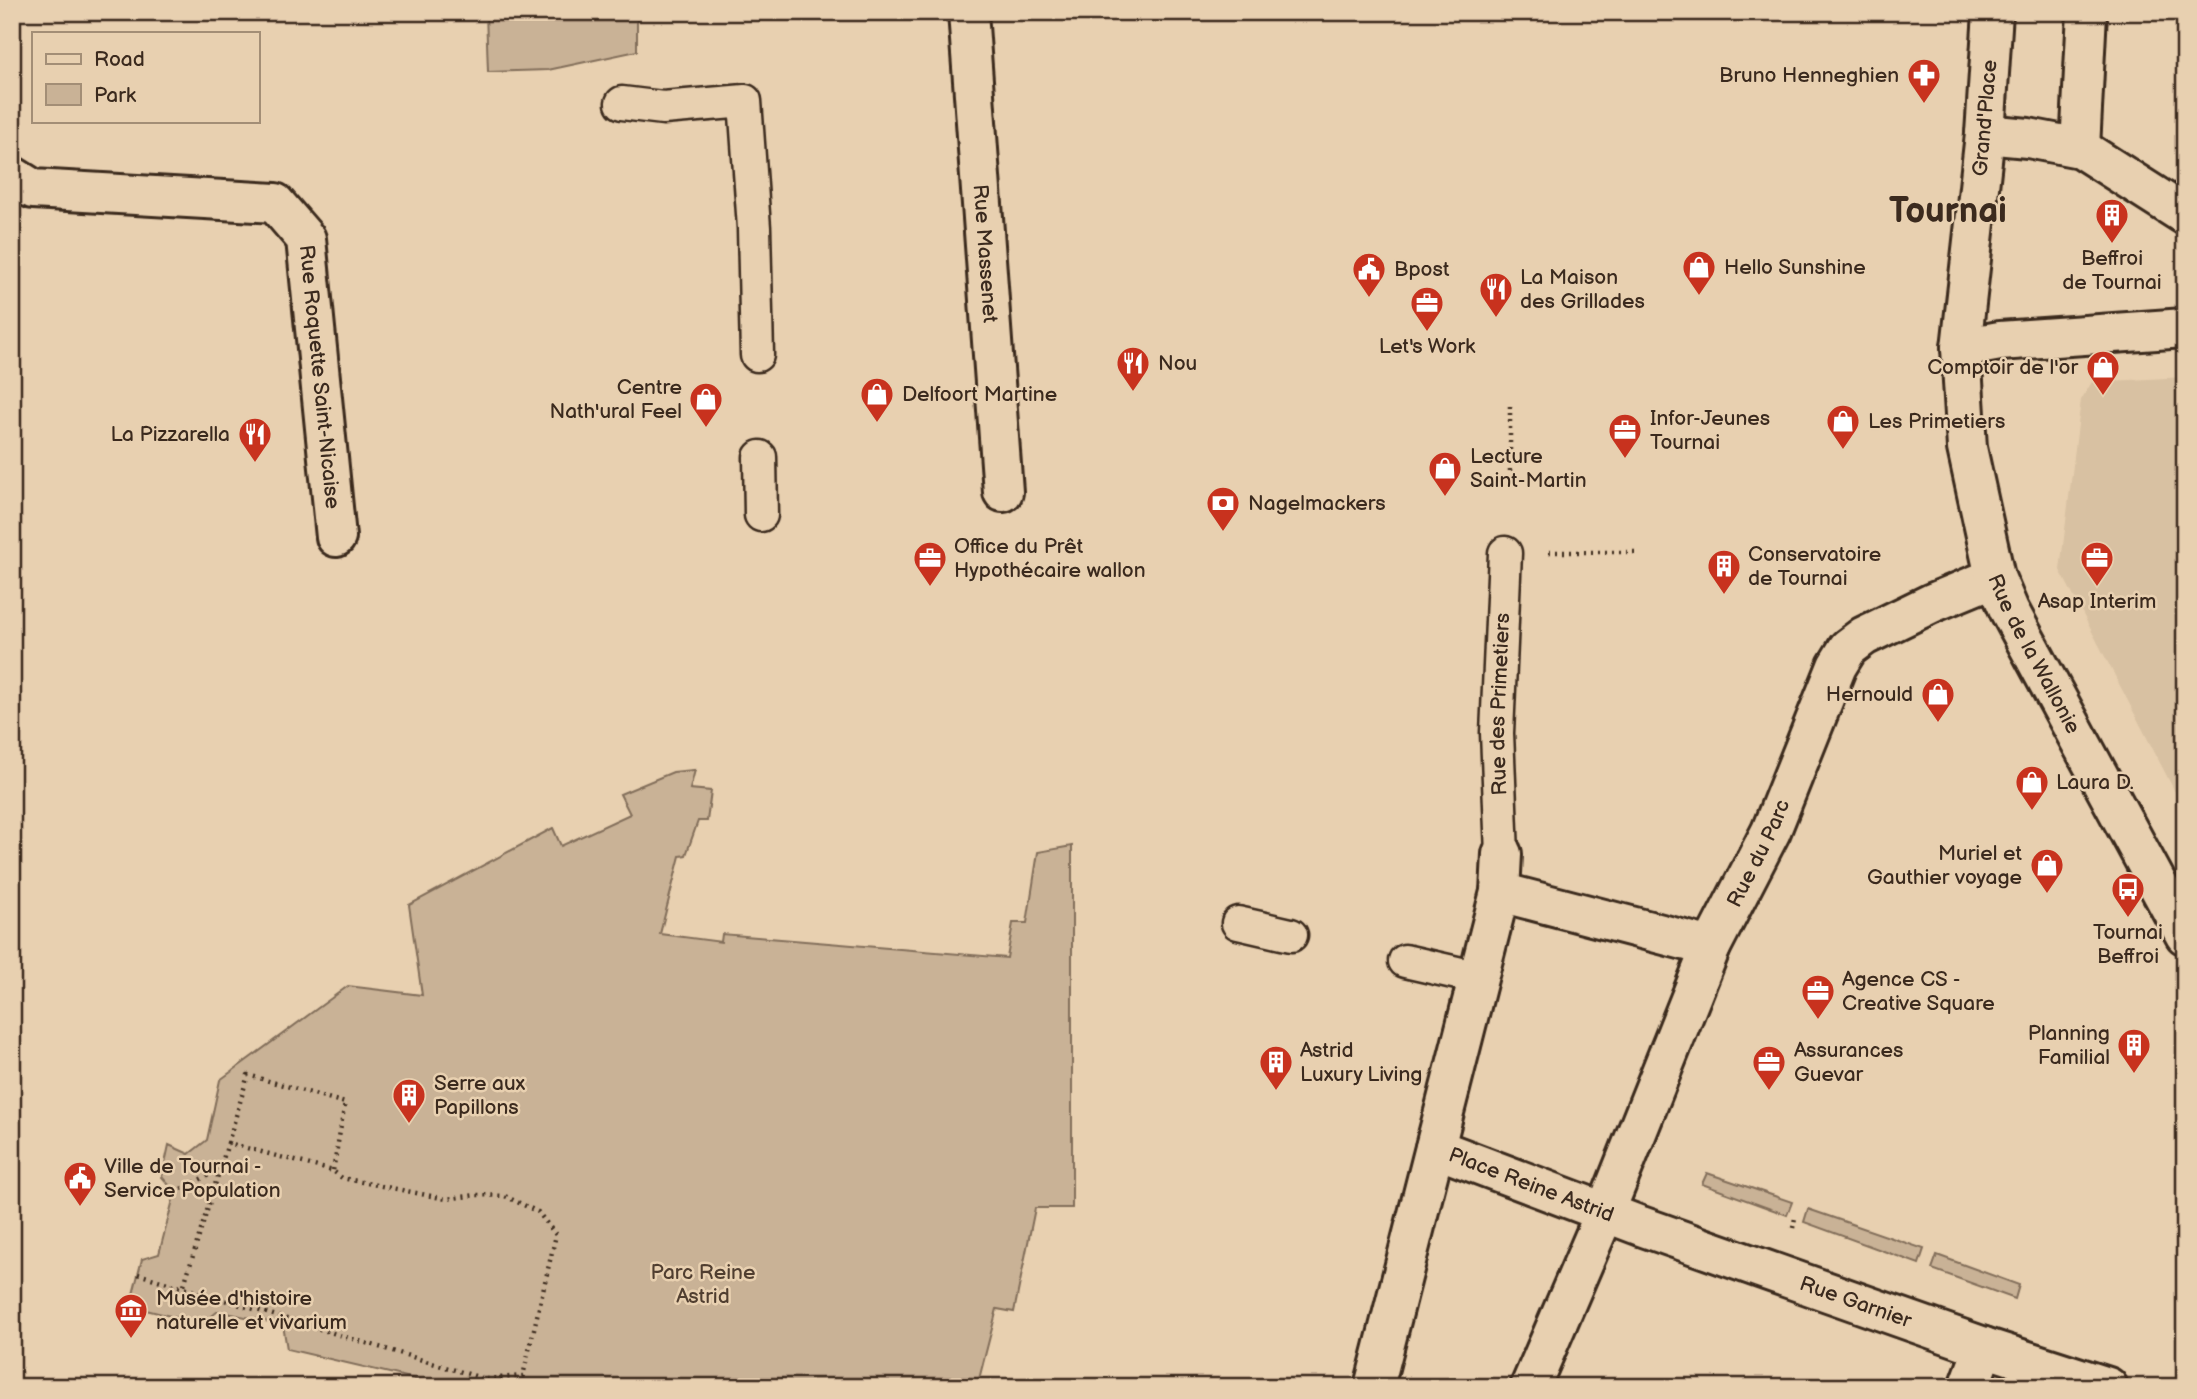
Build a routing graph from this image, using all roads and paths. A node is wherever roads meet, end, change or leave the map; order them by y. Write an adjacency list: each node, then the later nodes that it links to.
1 (968, 12): 15 (street, Rue Massenet)
2 (1993, 12): 5 (street, Grand'Place)
3 (2087, 12): 6 (street)
4 (622, 103): 11 (lane)
5 (1985, 134): 6 (street); 10 (street, Grand'Place)
6 (2080, 148): 8 (street)
7 (12, 176): 17 (street, Rue Roquette Saint-Nicaise)
8 (2185, 215)
9 (2185, 328): 10 (street)
10 (1961, 348): 20 (street, Rue de la Wallonie)
11 (757, 355)
12 (1510, 406): 14 (path)
13 (760, 457): 16 (lane)
14 (1510, 473)
15 (1003, 492)
16 (761, 515)
17 (337, 537)
18 (1640, 552): 19 (path)
19 (1505, 553): 21 (lane, Rue des Primetiers)
20 (1995, 577): 25 (street, Rue de la Wallonie); 26 (street, Rue du Parc)
21 (1502, 854): 22 (street, Place Reine Astrid)
22 (1500, 892): 26 (street); 28 (street, Place Reine Astrid)
23 (1238, 923): 24 (lane)
24 (1291, 935)
25 (2185, 935)
26 (1711, 947): 34 (street, Rue du Parc)
27 (1405, 961): 28 (lane)
28 (1479, 978): 30 (street, Place Reine Astrid)
29 (228, 1143): 31 (path); 32 (path); 32 (path)
30 (1435, 1148): 34 (street, Place Reine Astrid); 38 (street, Place Reine Astrid)
31 (220, 1169): 33 (path); 36 (path)
32 (333, 1171): 36 (path)
33 (175, 1192)
34 (1606, 1210): 37 (street, Rue Garnier); 39 (street, Place Reine Astrid)
35 (138, 1274): 36 (path)
36 (183, 1288)
37 (1984, 1347): 40 (street); 41 (street, Rue Garnier)
38 (1374, 1387)
39 (1530, 1387)
40 (1969, 1387)
41 (2108, 1387)

